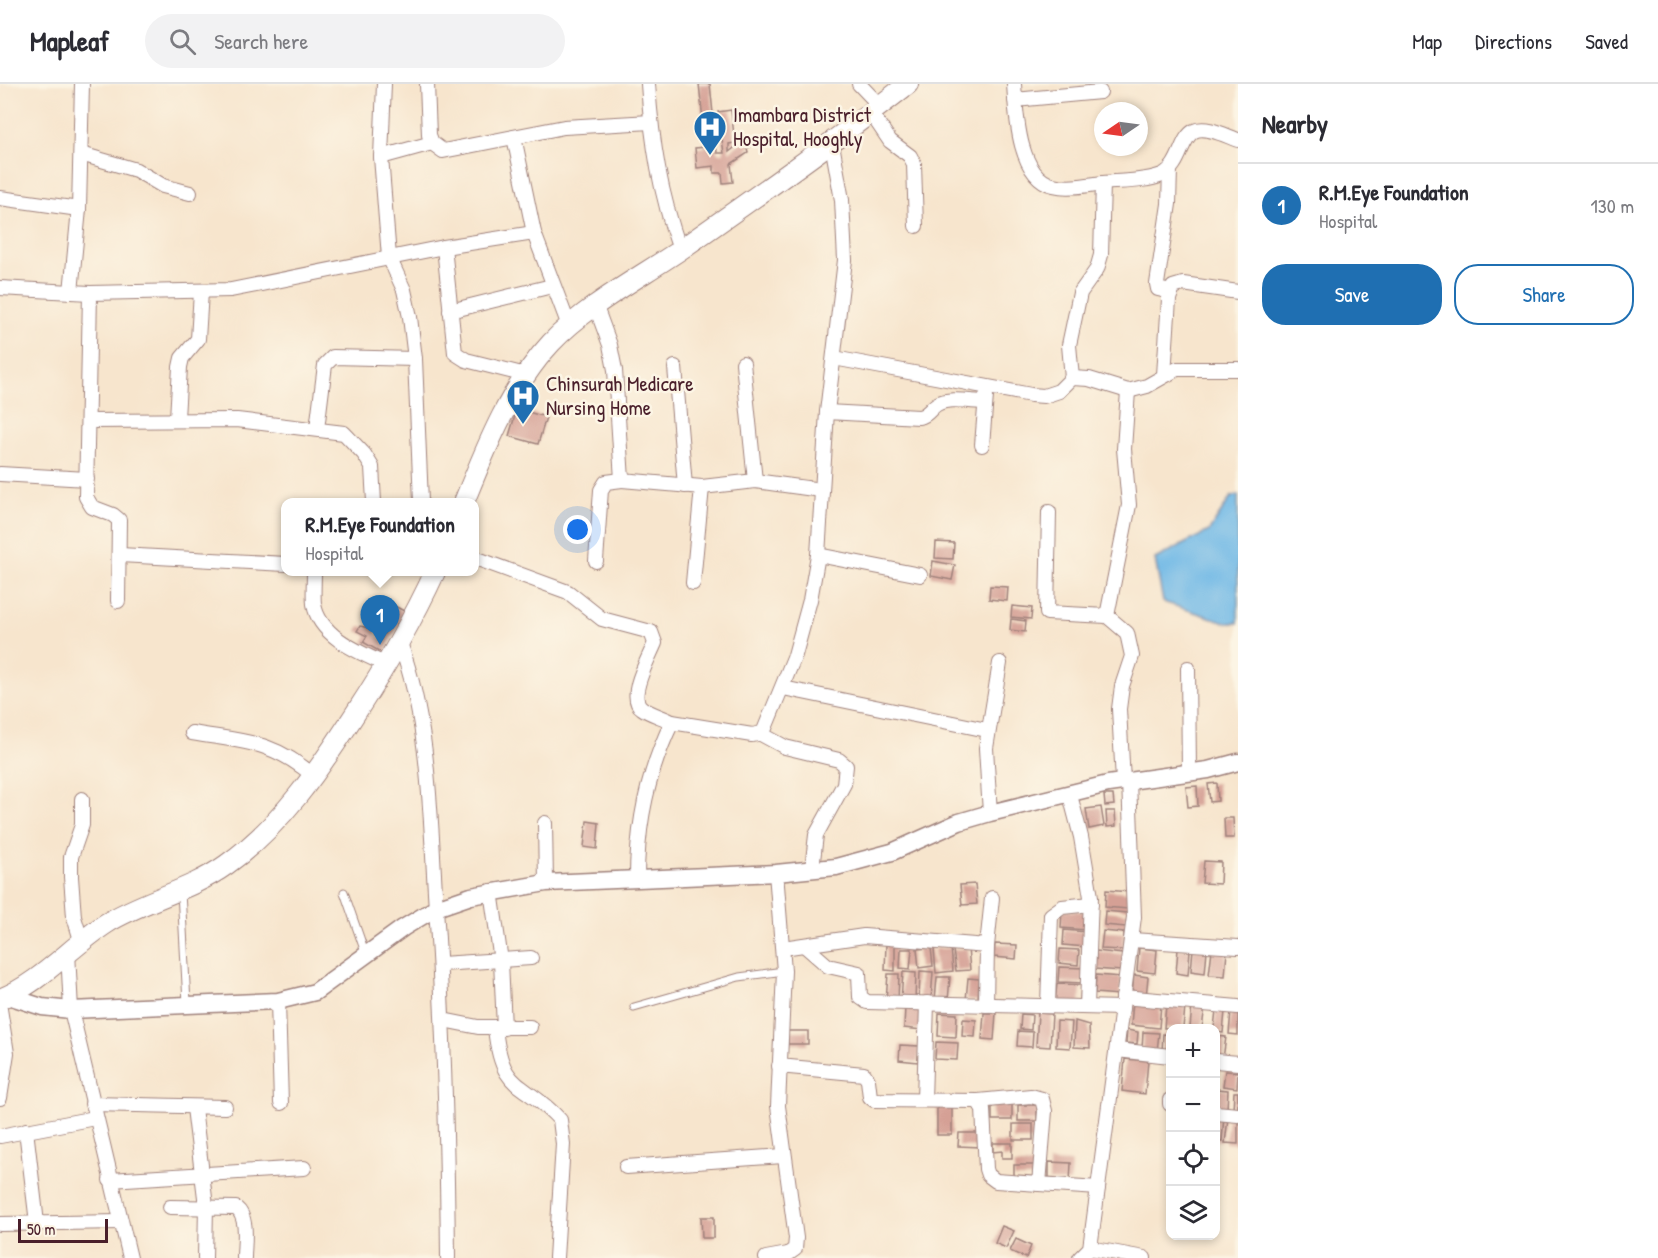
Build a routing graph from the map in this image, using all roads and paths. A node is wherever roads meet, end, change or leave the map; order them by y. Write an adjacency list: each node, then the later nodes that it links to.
1 (82, 84): 16 (street)
2 (384, 84): 17 (street)
3 (427, 84): 14 (street)
4 (648, 84): 11 (street)
5 (860, 84): 10 (street)
6 (908, 84): 10 (main road)
7 (1014, 84): 9 (street)
8 (1100, 92): 9 (street)
9 (1015, 100): 19 (street)
10 (876, 110): 15 (main road); 23 (street)
11 (651, 122): 12 (street); 26 (street)
12 (514, 137): 14 (street); 24 (street)
13 (1238, 140): 18 (street)
14 (432, 143): 17 (street)
15 (832, 144): 26 (main road); 38 (street)
16 (81, 154): 20 (street); 22 (street)
17 (381, 157): 27 (street)
18 (1170, 169): 19 (street); 32 (street)
19 (1103, 183): 45 (street)
20 (190, 193)
21 (0, 198): 22 (street)
22 (79, 209): 30 (street)
23 (916, 226)
24 (534, 233): 25 (street); 28 (street)
25 (444, 247): 27 (street); 36 (street)
26 (680, 250): 35 (main road)
27 (388, 257): 31 (street); 39 (street)
28 (552, 286): 36 (street); 37 (street)
29 (0, 288): 30 (street)
30 (71, 292): 34 (street)
31 (201, 292): 34 (street); 50 (street)
32 (1171, 292): 33 (street); 44 (street)
33 (1238, 292)
34 (90, 293): 51 (street)
35 (596, 307): 37 (main road); 56 (street)
36 (450, 311): 43 (street)
37 (569, 326): 43 (main road)
38 (834, 358): 46 (street); 49 (street)
39 (415, 359): 52 (street); 62 (street)
40 (743, 363): 57 (street)
41 (675, 367): 58 (street)
42 (1238, 369): 44 (street)
43 (526, 375): 63 (main road)
44 (1164, 375): 47 (street)
45 (1072, 378): 46 (street); 47 (street)
46 (987, 388): 48 (street)
47 (1128, 391): 77 (street)
48 (985, 402): 49 (street); 53 (street)
49 (828, 412): 60 (street)
50 (177, 418): 51 (street); 52 (street)
51 (88, 421): 55 (street)
52 (317, 429): 61 (street)
53 (982, 445)
54 (0, 474): 55 (street)
55 (87, 479): 65 (street)
56 (622, 480): 58 (street); 68 (street)
57 (755, 482): 59 (street); 60 (street)
58 (685, 486): 59 (street)
59 (702, 487): 74 (street)
60 (822, 490): 66 (street)
61 (374, 498)
62 (421, 498)
63 (466, 498)
64 (1049, 512): 77 (street)
65 (120, 555): 69 (street); 76 (street)
66 (818, 555): 70 (street); 82 (street)
67 (479, 560): 83 (street)
68 (596, 561)
69 (281, 564)
70 (920, 575)
71 (314, 576): 80 (street)
72 (423, 576): 75 (street)
73 (433, 576): 75 (main road)
74 (693, 583)
75 (425, 593): 78 (main road)
76 (118, 601)
77 (1107, 616): 90 (street)
78 (400, 643): 80 (main road); 104 (street)
79 (1000, 663): 84 (street)
80 (387, 665): 89 (main road)
81 (1188, 668): 88 (street)
82 (783, 688): 84 (street); 86 (street)
83 (672, 722): 86 (street); 97 (street)
84 (987, 730): 93 (street)
85 (192, 733): 89 (street)
86 (761, 734): 95 (street)
87 (1238, 762): 88 (street)
88 (1190, 773): 90 (street)
89 (315, 777): 99 (main road)
90 (1126, 781): 91 (street); 105 (street)
91 (1070, 795): 93 (street); 103 (street)
92 (82, 799): 107 (street)
93 (990, 813): 95 (street)
94 (545, 823): 98 (street)
95 (812, 869): 96 (street)
96 (776, 873): 97 (street); 110 (street)
97 (637, 878): 98 (street)
98 (546, 883): 100 (street)
99 (181, 889): 107 (main road); 120 (lane)
100 (491, 891): 104 (street); 113 (street)
101 (344, 892): 111 (lane)
102 (992, 898): 108 (street)
103 (1091, 904): 122 (street); 123 (street)
104 (436, 908): 111 (street); 114 (street)
105 (1132, 940): 109 (street); 119 (street)
106 (804, 945): 108 (street); 110 (street); 118 (street)
107 (75, 946): 116 (main road); 126 (street)
108 (987, 946): 121 (street)
109 (1238, 947)
110 (783, 948): 115 (street)
111 (366, 955): 117 (street)
112 (531, 958): 113 (street)
113 (501, 961): 114 (street); 129 (street)
114 (441, 964): 127 (street)
115 (784, 971): 124 (lane); 134 (street)
116 (3, 1001): 126 (street); 135 (street)
117 (278, 1001): 120 (street); 138 (street)
118 (927, 1003): 121 (street); 136 (street)
119 (1122, 1003): 123 (street); 125 (street); 130 (street)
120 (187, 1005): 126 (street)
121 (986, 1005): 122 (street)
122 (1048, 1005): 123 (street)
123 (1087, 1006)
124 (634, 1007)
125 (1238, 1007)
126 (71, 1010): 139 (street)
127 (443, 1020): 129 (street); 163 (street)
128 (530, 1027): 129 (street)
129 (500, 1028): 164 (street)
130 (1117, 1050): 131 (street); 153 (street)
131 (1166, 1056)
132 (1220, 1062): 133 (street)
133 (1238, 1064)
134 (779, 1066): 136 (street); 147 (street)
135 (0, 1098)
136 (924, 1100): 137 (street)
137 (978, 1101): 152 (street); 152 (street)
138 (281, 1103)
139 (92, 1104): 141 (street); 144 (street)
140 (225, 1107): 141 (street)
141 (194, 1108): 150 (street)
142 (1220, 1113): 143 (street)
143 (1238, 1115)
144 (95, 1118): 145 (street); 151 (street)
145 (26, 1130): 146 (street); 157 (street)
146 (0, 1136)
147 (783, 1156): 148 (street); 165 (street)
148 (626, 1167)
149 (304, 1168): 150 (street)
150 (203, 1173): 151 (street); 154 (street)
151 (110, 1180): 156 (street)
152 (1039, 1184): 153 (street)
153 (1098, 1188): 159 (street)
154 (206, 1206): 155 (street); 161 (street); 162 (street)
155 (170, 1207)
156 (121, 1222): 157 (street); 160 (street)
157 (37, 1223): 158 (street)
158 (0, 1224)
159 (1090, 1248): 166 (street); 167 (street)
160 (130, 1258)
161 (205, 1258)
162 (244, 1258)
163 (448, 1258)
164 (556, 1258)
165 (766, 1258)
166 (1080, 1258)
167 (1144, 1258)

